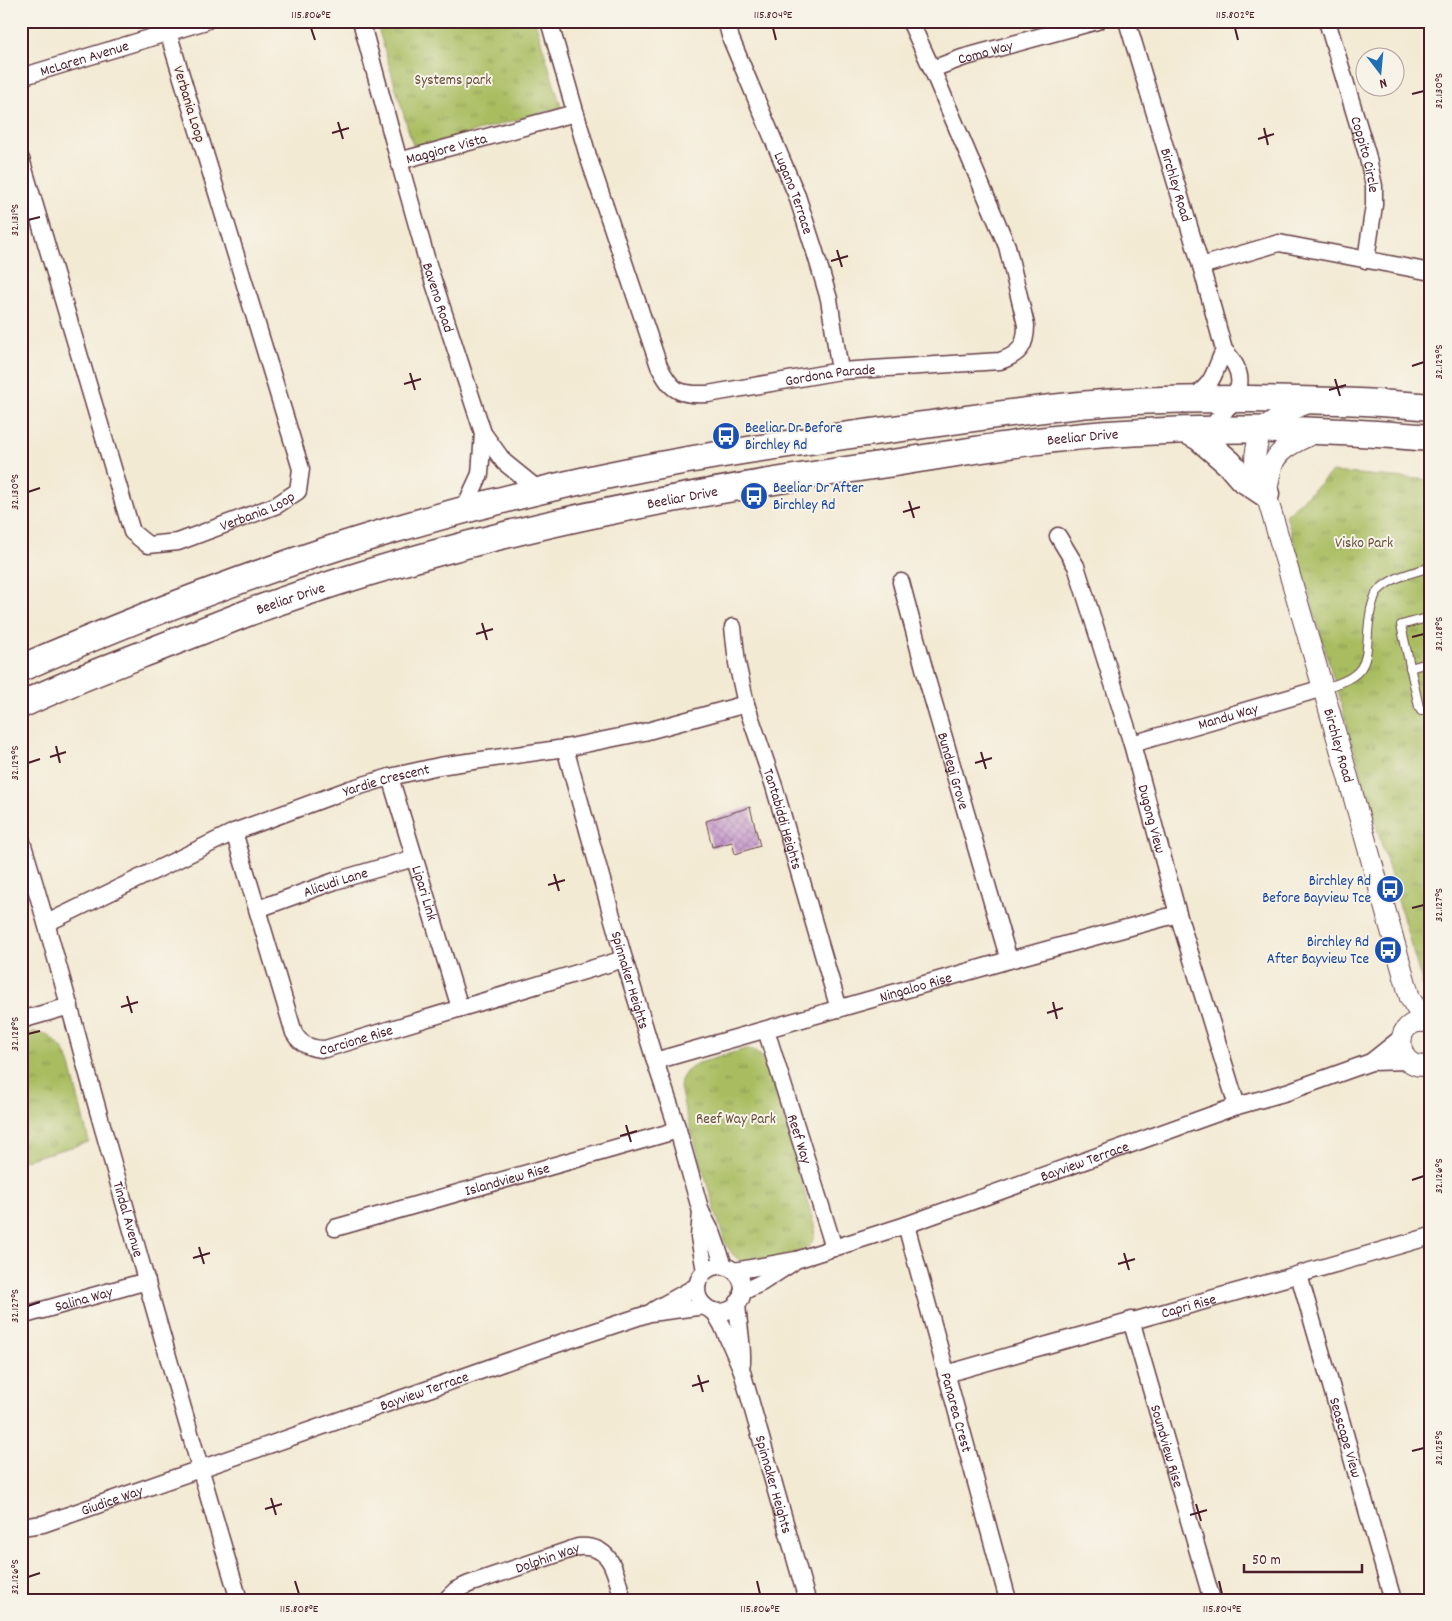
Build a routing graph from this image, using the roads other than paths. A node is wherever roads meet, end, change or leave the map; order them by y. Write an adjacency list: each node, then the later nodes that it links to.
1 (206, 21): 9 (street, McLaren Avenue)
2 (361, 21): 14 (street, Maggiore Vista)
3 (549, 21): 12 (street, Gordona Parade)
4 (726, 21): 19 (street, Lugano Terrace)
5 (910, 21): 10 (street, Gordona Parade)
6 (1097, 21): 10 (street, Como Way)
7 (1127, 21): 16 (street, Birchley Road)
8 (1327, 21): 15 (street, Coppito Circle)
9 (168, 32): 11 (street, McLaren Avenue); 13 (street, Verbania Loop)
10 (932, 69): 19 (street, Gordona Parade)
11 (21, 77)
12 (575, 113): 14 (street, Maggiore Vista); 19 (street, Gordona Parade)
13 (21, 159)
14 (399, 161): 30 (street, Baveno Road)
15 (1366, 260): 16 (street); 17 (street)
16 (1201, 266): 18 (street, Birchley Road)
17 (1431, 272)
18 (1224, 350): 20 (street); 21 (street, Birchley Road)
19 (840, 371)
20 (1191, 399): 21 (highway, Beeliar Drive); 26 (highway, Beeliar Drive)
21 (1234, 399): 22 (highway, Beeliar Drive); 27 (street, Birchley Road)
22 (1317, 400): 23 (highway, Beeliar Drive); 28 (street)
23 (1396, 403): 24 (highway, Beeliar Drive); 25 (highway)
24 (1431, 407)
25 (1431, 416)
26 (958, 420): 31 (highway); 33 (highway, Beeliar Drive)
27 (1199, 430): 28 (highway, Beeliar Drive); 31 (highway, Beeliar Drive); 34 (highway)
28 (1261, 430): 29 (highway, Beeliar Drive); 34 (street, Birchley Road)
29 (1319, 430): 32 (highway, Beeliar Drive); 34 (street, Birchley Road)
30 (483, 432): 33 (street, Baveno Road); 35 (street, Baveno Road)
31 (1124, 433): 46 (highway, Beeliar Drive)
32 (1431, 438)
33 (541, 492): 35 (highway, Beeliar Drive)
34 (1266, 494): 44 (street, Birchley Road)
35 (463, 510): 42 (highway, Beeliar Drive)
36 (1058, 536): 50 (street, Dugong View)
37 (1431, 568): 44 (lane)
38 (901, 582): 60 (street, Bundegi Grove)
39 (1431, 617): 43 (lane)
40 (733, 627): 47 (street, Tantabiddi Heights)
41 (1431, 662): 43 (lane)
42 (21, 668)
43 (1410, 668): 49 (lane)
44 (1323, 688): 50 (street, Mandu Way); 61 (street, Birchley Road)
45 (21, 691): 46 (street)
46 (52, 691): 48 (highway, Beeliar Drive)
47 (746, 704): 51 (street, Yardie Crescent); 64 (street, Tantabiddi Heights)
48 (21, 705)
49 (1431, 709)
50 (1132, 744): 57 (street, Dugong View)
51 (565, 748): 52 (street, Yardie Crescent); 59 (street, Spinnaker Heights)
52 (390, 777): 53 (street, Yardie Crescent); 55 (street, Lipari Link)
53 (234, 832): 56 (street, Carcione Rise); 58 (street, Yardie Crescent)
54 (21, 839): 58 (street, Tindal Avenue)
55 (414, 858): 56 (street, Alicudi Lane); 63 (street, Lipari Link)
56 (258, 909): 63 (street, Carcione Rise)
57 (1178, 914): 60 (street, Ningaloo Rise); 73 (street, Dugong View)
58 (47, 923): 62 (street, Tindal Avenue)
59 (624, 959): 63 (street, Carcione Rise); 69 (street, Spinnaker Heights)
60 (1008, 960): 64 (street, Ningaloo Rise)
61 (1410, 998): 66 (street, Birchley Road); 68 (street, Birchley Road)
62 (70, 1006): 65 (street); 84 (street, Tindal Avenue)
63 (460, 1008)
64 (839, 1009): 67 (street, Ningaloo Rise)
65 (21, 1020)
66 (1428, 1022): 68 (street)
67 (766, 1030): 69 (street, Ningaloo Rise); 79 (street, Reef Way)
68 (1404, 1033): 70 (street, Bayview Terrace); 71 (street)
69 (655, 1061): 74 (street, Spinnaker Heights)
70 (1371, 1062): 71 (street, Bayview Terrace); 73 (street, Bayview Terrace)
71 (1420, 1064): 72 (street)
72 (1431, 1083)
73 (1237, 1106): 76 (street, Bayview Terrace)
74 (678, 1130): 75 (street, Spinnaker Heights); 77 (street, Islandview Rise)
75 (701, 1212): 81 (street, Spinnaker Heights); 83 (street, Spinnaker Heights)
76 (906, 1225): 79 (street, Bayview Terrace); 91 (street, Panarea Crest)
77 (336, 1228)
78 (1431, 1236): 82 (street, Capri Rise)
79 (834, 1248): 80 (street, Bayview Terrace)
80 (796, 1260): 81 (street, Bayview Terrace); 85 (street, Bayview Terrace)
81 (729, 1269): 83 (street); 85 (street)
82 (1299, 1275): 89 (street, Capri Rise); 100 (street, Seascape View)
83 (701, 1278): 86 (street); 87 (street, Bayview Terrace)
84 (147, 1282): 88 (street, Salina Way); 92 (street, Tindal Avenue)
85 (740, 1297): 86 (street); 90 (street, Spinnaker Heights)
86 (709, 1309): 87 (street, Bayview Terrace); 90 (street, Spinnaker Heights)
87 (650, 1312): 92 (street, Bayview Terrace)
88 (21, 1316)
89 (1132, 1320): 91 (street, Capri Rise); 99 (street, Soundview Rise)
90 (741, 1368): 97 (street, Spinnaker Heights)
91 (946, 1374): 98 (street, Panarea Crest)
92 (200, 1468): 93 (street, Giudice Way); 94 (street, Tindal Avenue)
93 (21, 1526)
94 (239, 1600)
95 (446, 1600): 96 (street, Dolphin Way)
96 (623, 1600)
97 (807, 1600)
98 (1008, 1600)
99 (1212, 1600)
100 (1393, 1600)

